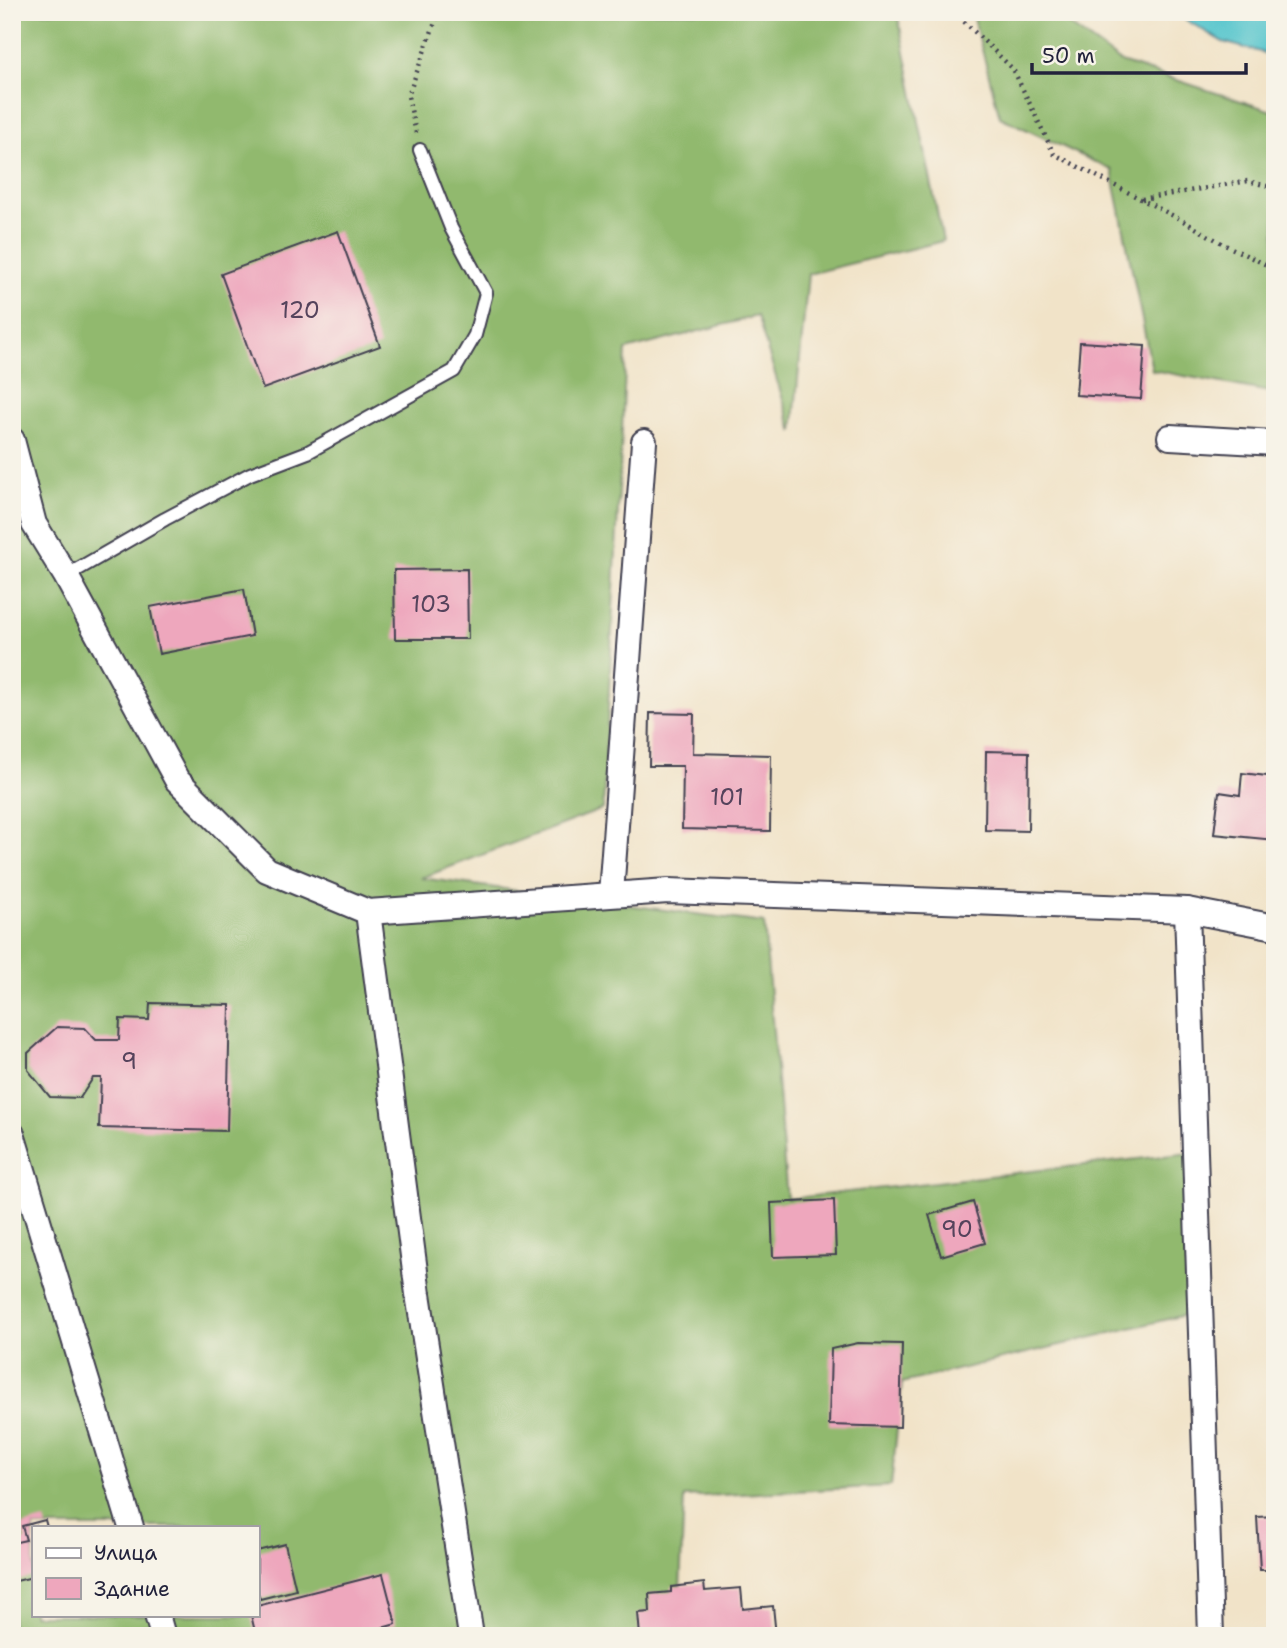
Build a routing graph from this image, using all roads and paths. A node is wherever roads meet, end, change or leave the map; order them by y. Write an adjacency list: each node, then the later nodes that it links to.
1 (443, 12): 3 (path)
2 (954, 12): 5 (path)
3 (420, 150): 11 (lane)
4 (1275, 188): 5 (path)
5 (1142, 199): 6 (path)
6 (1275, 269)
7 (1170, 437): 10 (street)
8 (12, 440): 11 (street)
9 (644, 442): 12 (street)
10 (1275, 443)
11 (66, 576): 14 (street)
12 (611, 894): 13 (street); 14 (street)
13 (1186, 910): 15 (street); 21 (street)
14 (368, 912): 20 (street)
15 (1275, 927)
16 (12, 1134): 17 (street)
17 (131, 1526)
18 (157, 1616): 19 (street)
19 (163, 1636)
20 (471, 1636)
21 (1211, 1636)

